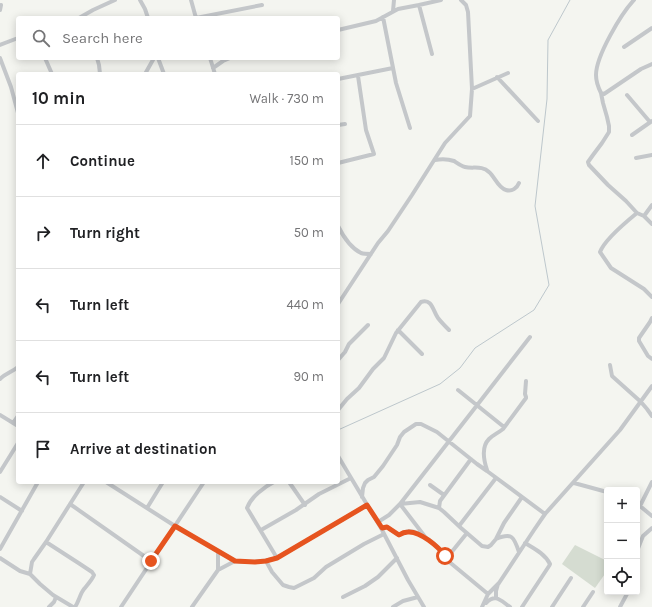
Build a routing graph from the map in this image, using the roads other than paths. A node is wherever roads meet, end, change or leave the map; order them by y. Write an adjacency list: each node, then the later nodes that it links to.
1 (115, 0): 11 (street)
2 (140, 0): 12 (street)
3 (191, 0): 13 (street)
4 (394, 0): 10 (street)
5 (441, 0): 9 (street)
6 (461, 0): 42 (street)
7 (634, 0): 43 (street)
8 (262, 5): 14 (street)
9 (419, 5): 10 (street); 21 (street)
10 (393, 11): 15 (street)
11 (82, 16)
12 (147, 16)
13 (195, 16)
14 (206, 16)
15 (384, 17): 17 (street); 31 (street)
16 (652, 28): 20 (street)
17 (340, 30)
18 (16, 39): 19 (street)
19 (0, 45)
20 (624, 46)
21 (432, 54)
22 (0, 58): 45 (street)
23 (46, 60): 33 (street)
24 (98, 60): 34 (street)
25 (153, 60): 35 (street)
26 (159, 60): 36 (street)
27 (211, 60): 30 (street)
28 (226, 60): 30 (street)
29 (651, 64): 32 (street); 43 (street)
30 (213, 68): 37 (street)
31 (393, 68): 39 (street); 50 (street)
32 (652, 70)
33 (51, 72)
34 (100, 72)
35 (146, 72)
36 (163, 72)
37 (214, 72)
38 (508, 73): 40 (street)
39 (358, 76): 41 (street); 55 (street)
40 (497, 77): 42 (street); 46 (street)
41 (340, 79)
42 (472, 89): 54 (street)
43 (601, 93): 58 (street)
44 (627, 95): 47 (street)
45 (16, 106)
46 (538, 121)
47 (651, 121): 51 (street)
48 (345, 124): 49 (street)
49 (340, 125)
50 (410, 128)
51 (632, 135)
52 (652, 155): 53 (street)
53 (636, 158)
54 (435, 160): 56 (street); 62 (street)
55 (340, 162)
56 (519, 183)
57 (652, 206): 59 (street)
58 (637, 213): 59 (street); 63 (street)
59 (644, 216): 60 (street)
60 (652, 224)
61 (340, 232): 62 (street)
62 (371, 254): 64 (street)
63 (652, 297)
64 (340, 301)
65 (652, 318): 72 (street)
66 (368, 325): 71 (street)
67 (398, 330): 68 (street); 70 (street); 83 (street)
68 (449, 330)
69 (530, 337): 82 (street)
70 (422, 354)
71 (340, 358)
72 (652, 359)
73 (610, 365): 81 (street)
74 (16, 368): 75 (street)
75 (0, 379)
76 (526, 381): 89 (street)
77 (652, 386): 79 (street)
78 (458, 390): 82 (street)
79 (648, 392): 80 (street); 81 (street)
80 (652, 395)
81 (641, 402): 85 (street); 99 (street)
82 (476, 406): 89 (street); 90 (street)
83 (340, 408)
84 (0, 415): 87 (street)
85 (652, 416)
86 (16, 419): 87 (street)
87 (13, 423): 88 (street)
88 (16, 425)
89 (504, 428): 94 (street)
90 (449, 441): 93 (street); 113 (street); 117 (street)
91 (16, 446): 95 (street)
92 (340, 459): 96 (street)
93 (470, 459): 94 (street); 111 (street)
94 (487, 471): 97 (street)
95 (0, 472)
96 (351, 478): 108 (street); 113 (street)
97 (496, 478): 114 (street); 128 (street)
98 (652, 482): 115 (street)
99 (574, 483): 110 (street); 124 (street)
100 (37, 484): 123 (street)
101 (83, 484): 116 (street)
102 (109, 484): 121 (street)
103 (161, 484): 121 (street)
104 (203, 484): 127 (street)
105 (270, 484): 131 (street)
106 (289, 484): 118 (street)
107 (339, 484): 118 (street)
108 (340, 484)
109 (430, 484): 111 (street)
110 (604, 491)
111 (444, 495): 122 (street)
112 (0, 497): 123 (street)
113 (362, 497): 119 (street)
114 (522, 497): 124 (street); 135 (street)
115 (640, 503)
116 (70, 504): 136 (street); 146 (street)
117 (400, 504): 122 (street); 126 (street); 134 (street)
118 (304, 505): 131 (street)
119 (367, 505): 126 (street); 143 (street)
120 (640, 507): 125 (street)
121 (147, 508): 127 (street)
122 (439, 508): 128 (street)
123 (22, 511): 139 (street)
124 (545, 514): 137 (street)
125 (652, 516)
126 (378, 522): 129 (street)
127 (175, 526): 140 (street); 146 (street)
128 (459, 526): 132 (street)
129 (382, 528): 133 (street); 134 (street)
130 (652, 528): 138 (street)
131 (261, 530): 143 (street)
132 (467, 533): 135 (street); 145 (street)
133 (384, 534): 144 (street); 148 (street)
134 (426, 538): 145 (street)
135 (496, 539): 141 (street)
136 (46, 542): 150 (street); 165 (street)
137 (526, 543): 141 (street); 171 (street)
138 (640, 545)
139 (0, 549)
140 (218, 552): 147 (street); 149 (street)
141 (519, 552): 152 (street)
142 (0, 558): 150 (street)
143 (277, 558): 148 (street)
144 (397, 558): 157 (street); 158 (street)
145 (446, 559): 154 (street)
146 (151, 561): 162 (street)
147 (235, 561): 148 (street); 149 (street)
148 (266, 561)
149 (218, 570): 167 (street)
150 (30, 574): 156 (street)
151 (571, 578): 172 (street)
152 (499, 583): 154 (street); 159 (street)
153 (593, 592): 173 (street)
154 (488, 594): 163 (street)
155 (626, 595): 174 (street)
156 (56, 597): 160 (street); 161 (street)
157 (343, 597)
158 (418, 597): 168 (street); 169 (street)
159 (496, 598): 163 (street); 170 (street)
160 (60, 599): 161 (street); 165 (street)
161 (54, 602): 164 (street)
162 (122, 605): 166 (street)
163 (483, 606)
164 (49, 607)
165 (74, 607)
166 (128, 607)
167 (192, 607)
168 (393, 607)
169 (424, 607)
170 (510, 607)
171 (522, 607)
172 (552, 607)
173 (583, 607)
174 (620, 607)

